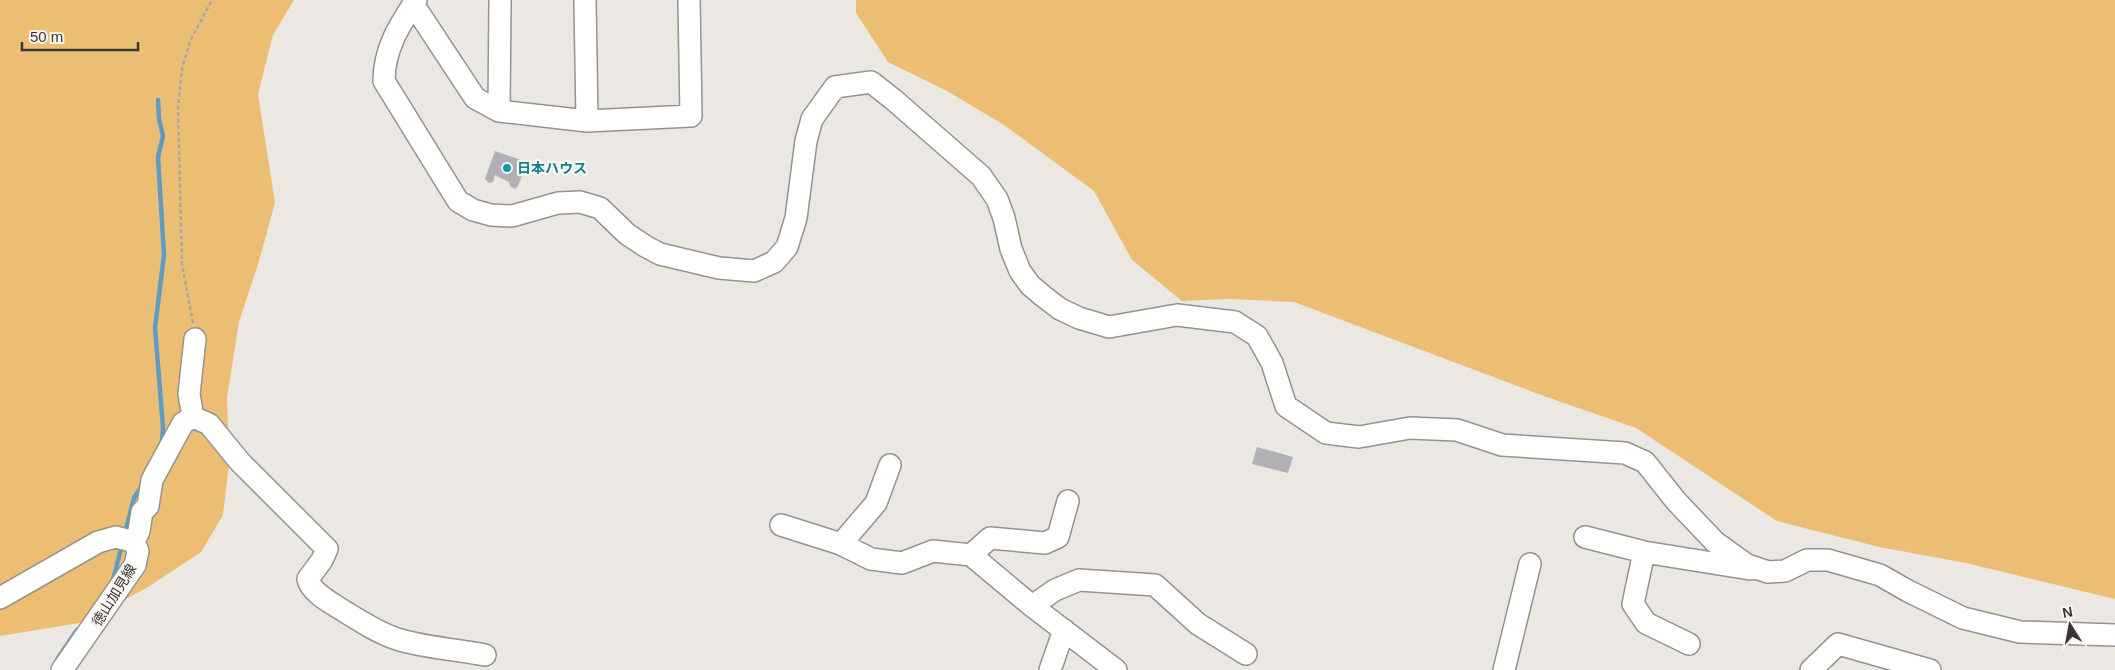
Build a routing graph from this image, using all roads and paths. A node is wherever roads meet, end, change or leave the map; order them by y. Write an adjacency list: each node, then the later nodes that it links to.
1 (212, 0): 8 (path)
2 (500, 0): 6 (street)
3 (585, 0): 7 (street)
4 (689, 0): 7 (street)
5 (414, 2): 6 (street); 19 (street)
6 (499, 111): 7 (street)
7 (587, 121)
8 (196, 339): 9 (street)
9 (194, 417): 14 (street, 徳山加見線); 26 (street)
10 (890, 465): 15 (street)
11 (1068, 501): 17 (street)
12 (781, 525): 15 (street)
13 (1585, 537): 16 (street)
14 (134, 542): 20 (street); 27 (street, 徳山加見線)
15 (841, 544): 17 (street)
16 (1644, 552): 19 (street); 24 (street)
17 (971, 555): 21 (street)
18 (1530, 564): 30 (street)
19 (1768, 572): 23 (street)
20 (0, 598)
21 (1032, 606): 22 (street); 25 (street)
22 (1064, 630): 28 (street); 29 (street)
23 (2115, 635)
24 (1689, 644)
25 (1246, 654)
26 (485, 655)
27 (62, 670)
28 (1050, 670)
29 (1116, 670)
30 (1504, 670)
31 (1811, 670): 32 (street)
32 (1930, 670)

